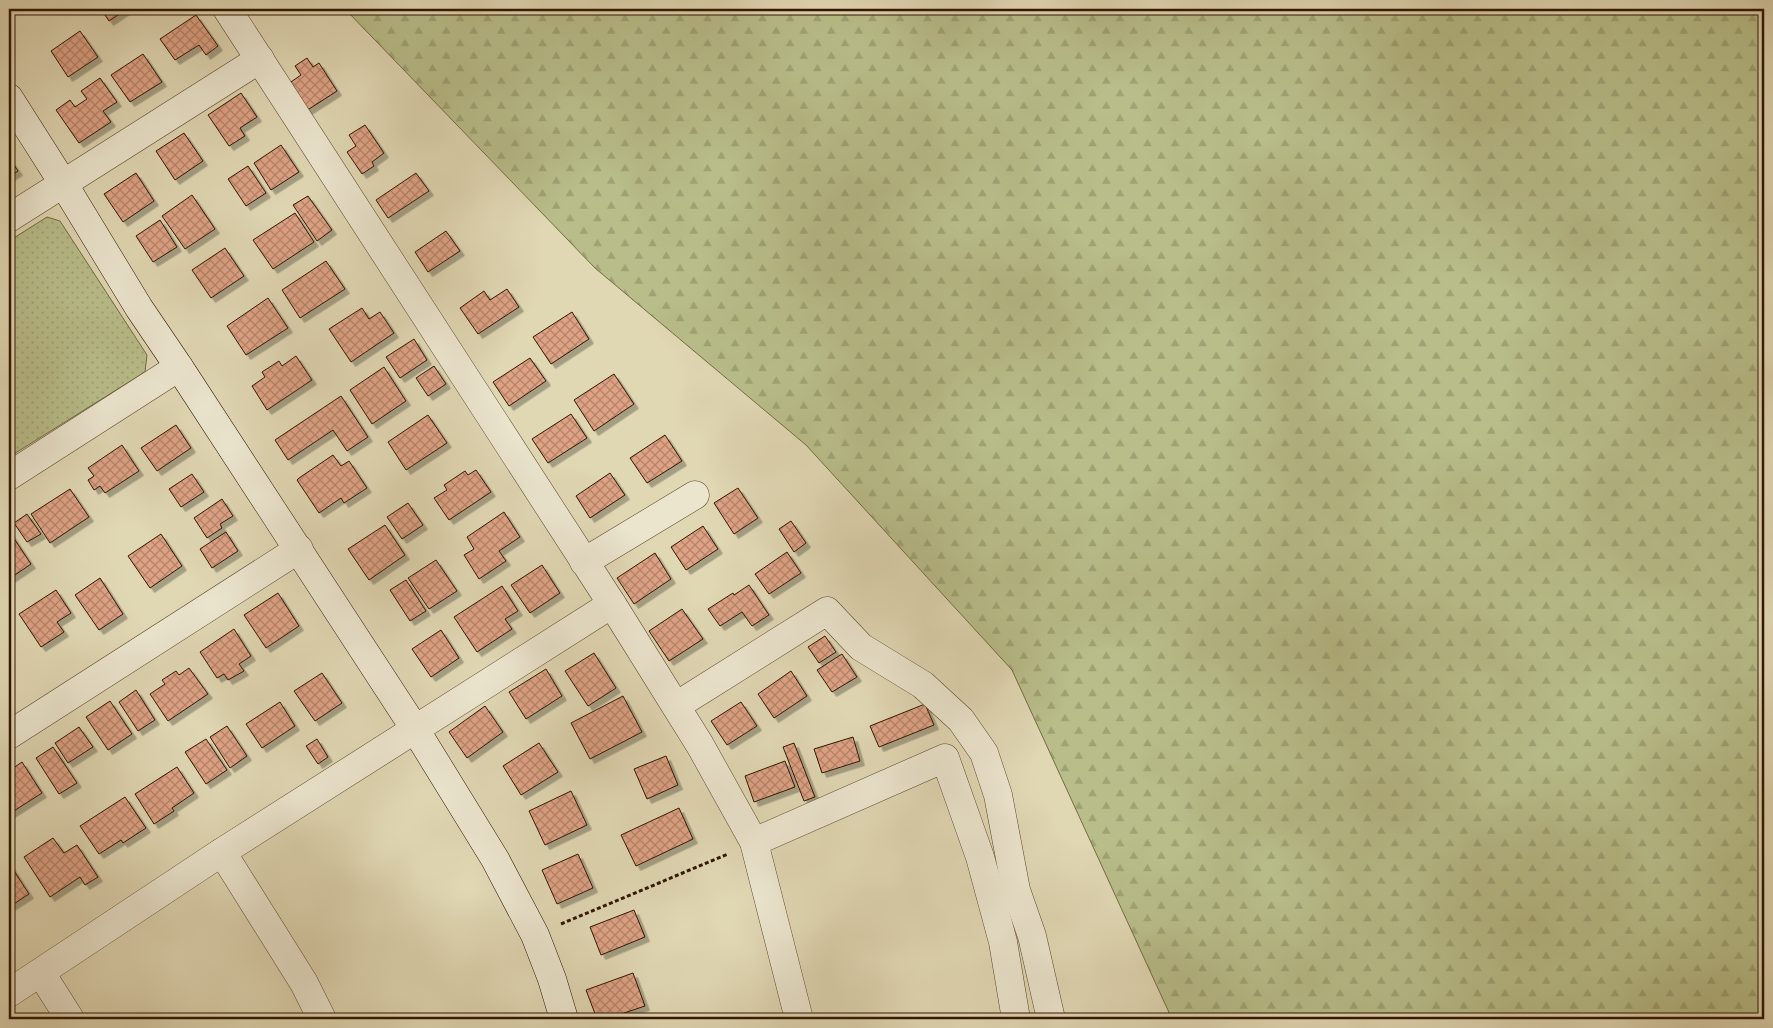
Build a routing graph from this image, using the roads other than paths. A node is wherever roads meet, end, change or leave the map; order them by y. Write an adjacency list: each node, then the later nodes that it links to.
1 (227, 9): 2 (street)
2 (260, 59): 4 (street); 10 (street)
3 (9, 98): 4 (street)
4 (63, 183): 5 (street); 6 (street)
5 (9, 218)
6 (179, 367): 7 (street); 9 (street)
7 (9, 476)
8 (695, 495): 10 (street)
9 (299, 550): 13 (street); 14 (street)
10 (584, 562): 11 (street)
11 (612, 604): 12 (street); 13 (street)
12 (676, 706): 15 (street); 24 (street)
13 (415, 729): 16 (street); 21 (street)
14 (9, 735)
15 (754, 842): 22 (street); 23 (street)
16 (222, 852): 17 (street); 20 (street)
17 (41, 972): 18 (street); 19 (street)
18 (9, 993)
19 (70, 1019)
20 (322, 1019)
21 (564, 1019)
22 (799, 1019)
23 (1016, 1019)
24 (1051, 1019)

